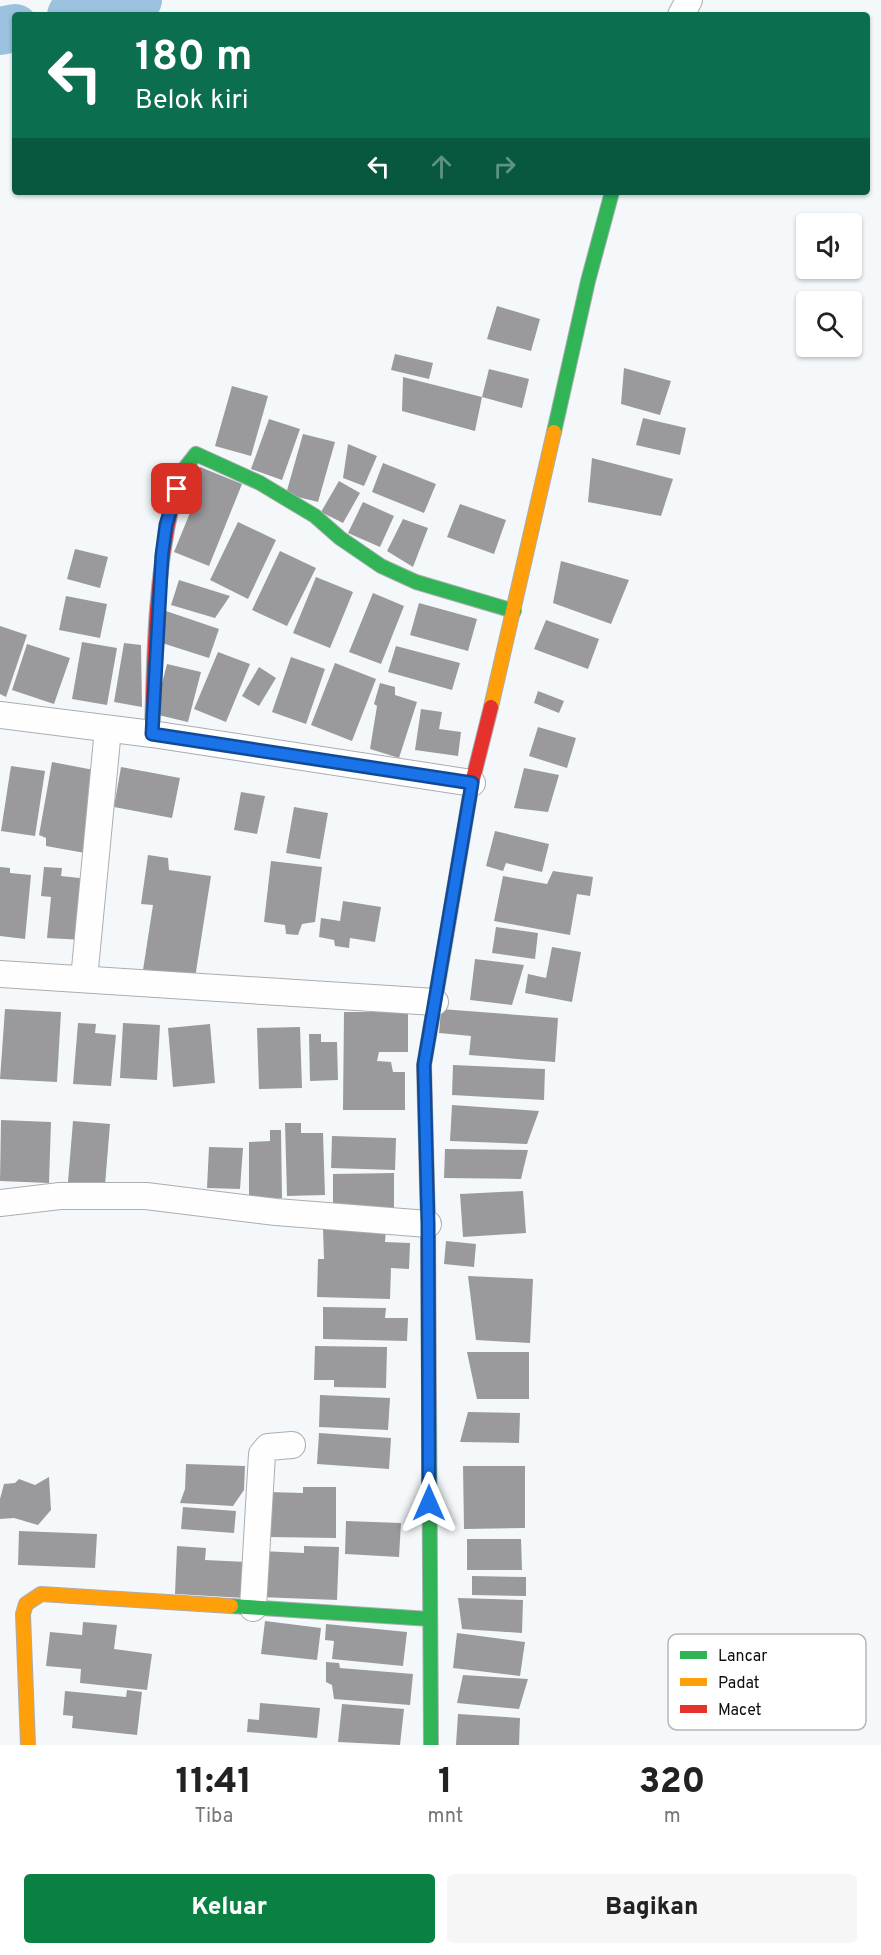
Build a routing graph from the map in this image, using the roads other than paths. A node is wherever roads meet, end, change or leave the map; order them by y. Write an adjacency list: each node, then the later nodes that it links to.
1 (611, 195): 2 (street)
2 (514, 611): 5 (street); 6 (street)
3 (0, 715): 4 (street)
4 (108, 729): 5 (street); 8 (street)
5 (152, 734): 6 (street)
6 (472, 783): 9 (street)
7 (0, 974): 8 (street)
8 (84, 979): 9 (street)
9 (435, 1002): 11 (street)
10 (0, 1203): 11 (street)
11 (428, 1224): 14 (street)
12 (292, 1445): 13 (street)
13 (253, 1608): 14 (street); 15 (street)
14 (429, 1620): 16 (street)
15 (28, 1745)
16 (431, 1745)

